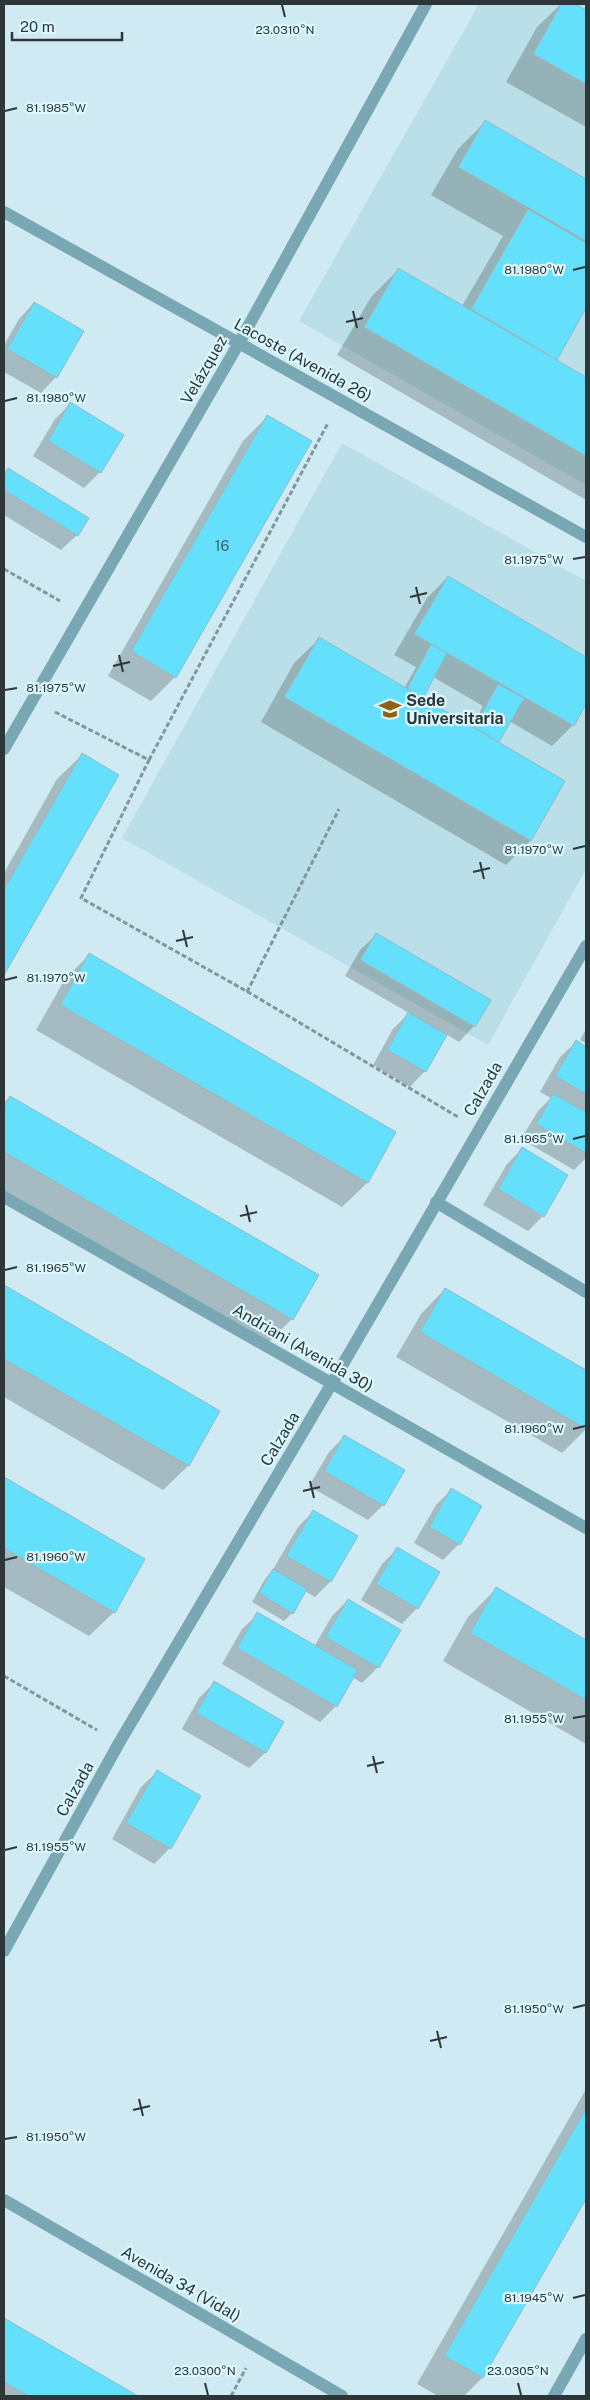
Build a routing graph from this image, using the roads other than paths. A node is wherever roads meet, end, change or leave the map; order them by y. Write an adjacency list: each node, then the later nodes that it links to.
1 (426, 4): 3 (street, Velázquez)
2 (4, 212): 3 (street, Lacoste (Avenida 26))
3 (239, 343): 4 (street, Lacoste (Avenida 26)); 5 (street, Velázquez)
4 (586, 537)
5 (4, 749)
6 (586, 946): 8 (street, Calzada)
7 (4, 1197): 10 (street, Andriani (Avenida 30))
8 (436, 1202): 9 (street); 10 (street, Calzada)
9 (586, 1292)
10 (332, 1383): 11 (street, Andriani (Avenida 30)); 12 (street, Calzada)
11 (586, 1528)
12 (4, 1951)
13 (4, 2200): 15 (street, Avenida 34 (Vidal))
14 (586, 2339): 16 (street)
15 (342, 2396)
16 (554, 2396)

